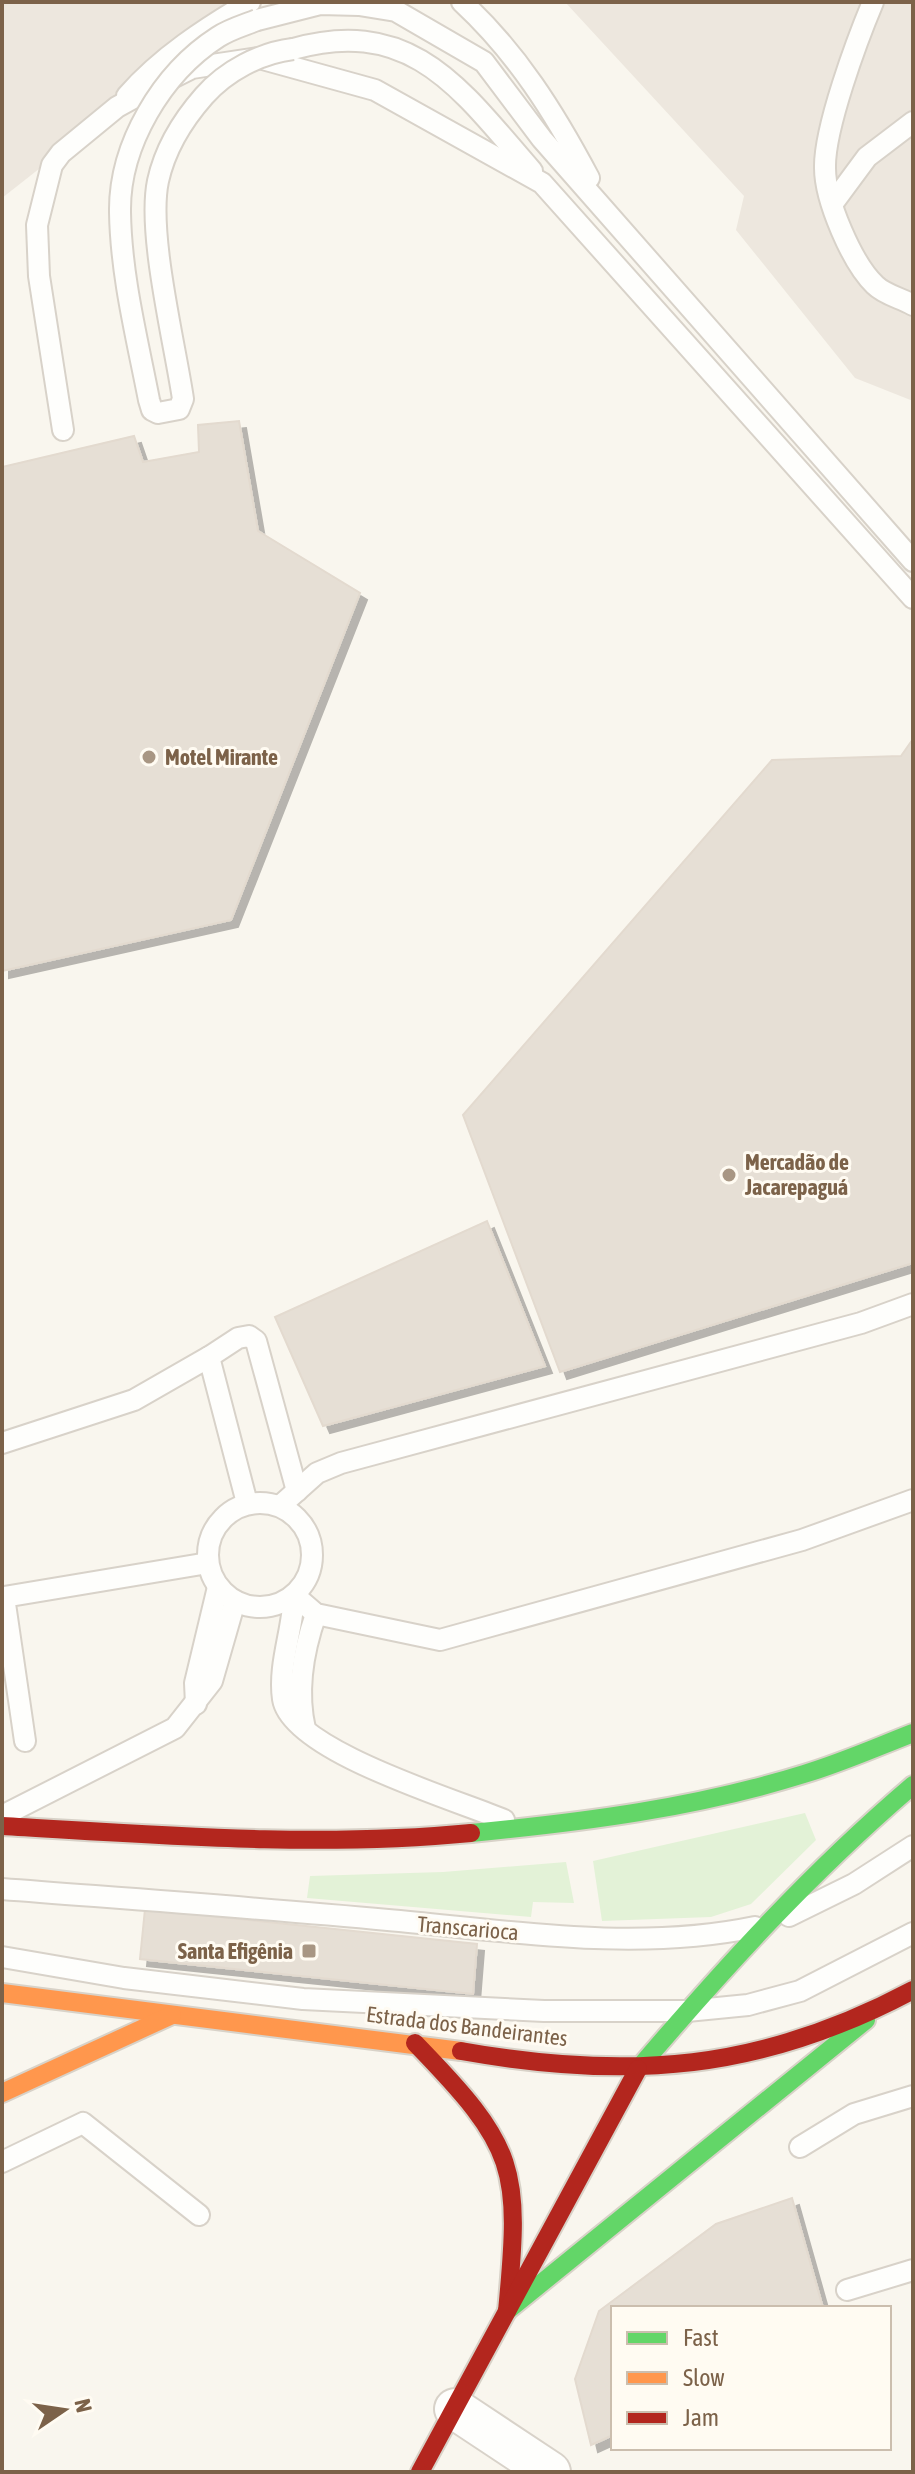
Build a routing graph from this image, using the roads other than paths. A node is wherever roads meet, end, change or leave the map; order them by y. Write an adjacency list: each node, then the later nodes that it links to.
1 (462, 2): 8 (lane)
2 (873, 2): 7 (lane)
3 (254, 11): 4 (lane); 6 (lane, bridge); 8 (lane)
4 (117, 107): 6 (lane); 10 (lane)
5 (913, 122): 7 (lane)
6 (542, 183): 12 (lane)
7 (833, 203): 9 (lane)
8 (604, 206): 11 (lane)
9 (913, 305)
10 (63, 430)
11 (913, 561)
12 (913, 598)
13 (913, 1304): 16 (lane)
14 (209, 1357): 15 (lane); 16 (lane); 18 (lane)
15 (2, 1443)
16 (297, 1491): 19 (lane)
17 (913, 1500): 25 (lane)
18 (247, 1503): 19 (lane); 20 (lane)
19 (280, 1506): 23 (lane)
20 (208, 1563): 21 (lane); 22 (lane)
21 (218, 1587): 24 (lane); 26 (lane)
22 (3, 1594): 29 (lane)
23 (294, 1595): 24 (lane); 25 (lane); 27 (lane)
24 (235, 1601): 26 (lane)
25 (316, 1614): 27 (lane)
26 (196, 1705): 31 (lane)
27 (306, 1733): 33 (lane)
28 (913, 1733): 33 (main road)
29 (25, 1741)
30 (913, 1785): 36 (main road)
31 (2, 1816)
32 (2, 1826): 33 (main road)
33 (523, 1828)
34 (913, 1846): 36 (lane, Transcarioca)
35 (2, 1889): 36 (lane, Transcarioca)
36 (767, 1924): 41 (main road)
37 (913, 1933): 41 (lane)
38 (2, 1957): 41 (lane)
39 (913, 1990): 42 (main road, Estrada dos Bandeirantes)
40 (2, 1993): 43 (main road, Estrada dos Bandeirantes)
41 (687, 2011): 45 (main road)
42 (873, 2014): 45 (main road, Estrada dos Bandeirantes); 53 (main road)
43 (172, 2015): 44 (main road, Estrada dos Bandeirantes); 46 (main road)
44 (415, 2043): 45 (main road, Estrada dos Bandeirantes); 53 (main road)
45 (638, 2069): 53 (main road)
46 (2, 2093)
47 (913, 2096): 48 (lane)
48 (800, 2147)
49 (2, 2162): 50 (lane)
50 (199, 2215)
51 (913, 2270): 52 (lane)
52 (847, 2290)
53 (507, 2311): 54 (main road)
54 (455, 2409): 55 (main road); 56 (street)
55 (420, 2472)
56 (550, 2472)

